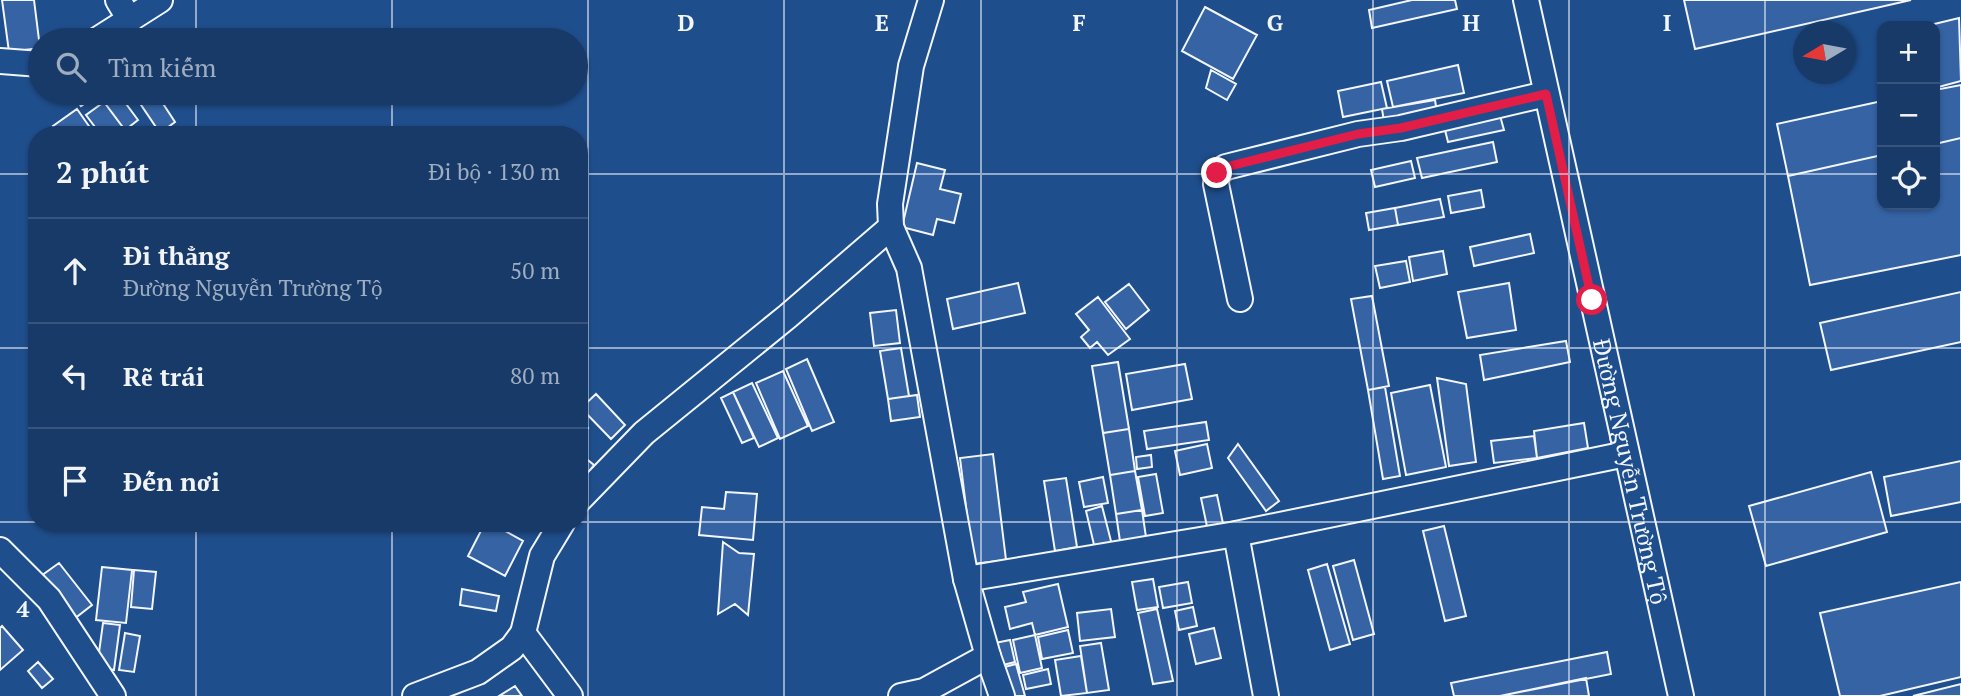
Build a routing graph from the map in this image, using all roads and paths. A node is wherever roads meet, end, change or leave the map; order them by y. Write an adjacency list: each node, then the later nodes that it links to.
1 (160, 0): 4 (street)
2 (931, 0): 9 (street)
3 (1526, 0): 8 (street, Đường Nguyễn Trường Tộ)
4 (124, 10): 5 (street)
5 (108, 28)
6 (0, 61): 7 (street)
7 (28, 63)
8 (1546, 94): 10 (street); 11 (street, Đường Nguyễn Trường Tộ)
9 (891, 227): 12 (street); 16 (street)
10 (1240, 299)
11 (1626, 454): 14 (street); 25 (street, Đường Nguyễn Trường Tộ)
12 (588, 491)
13 (557, 532): 17 (street)
14 (1236, 534): 16 (street); 24 (street)
15 (0, 550): 19 (street)
16 (966, 579): 18 (street)
17 (523, 633): 20 (street); 21 (street)
18 (988, 656): 22 (street); 23 (street)
19 (113, 696)
20 (415, 696)
21 (570, 696)
22 (901, 696)
23 (1002, 696)
24 (1266, 696)
25 (1681, 696)

